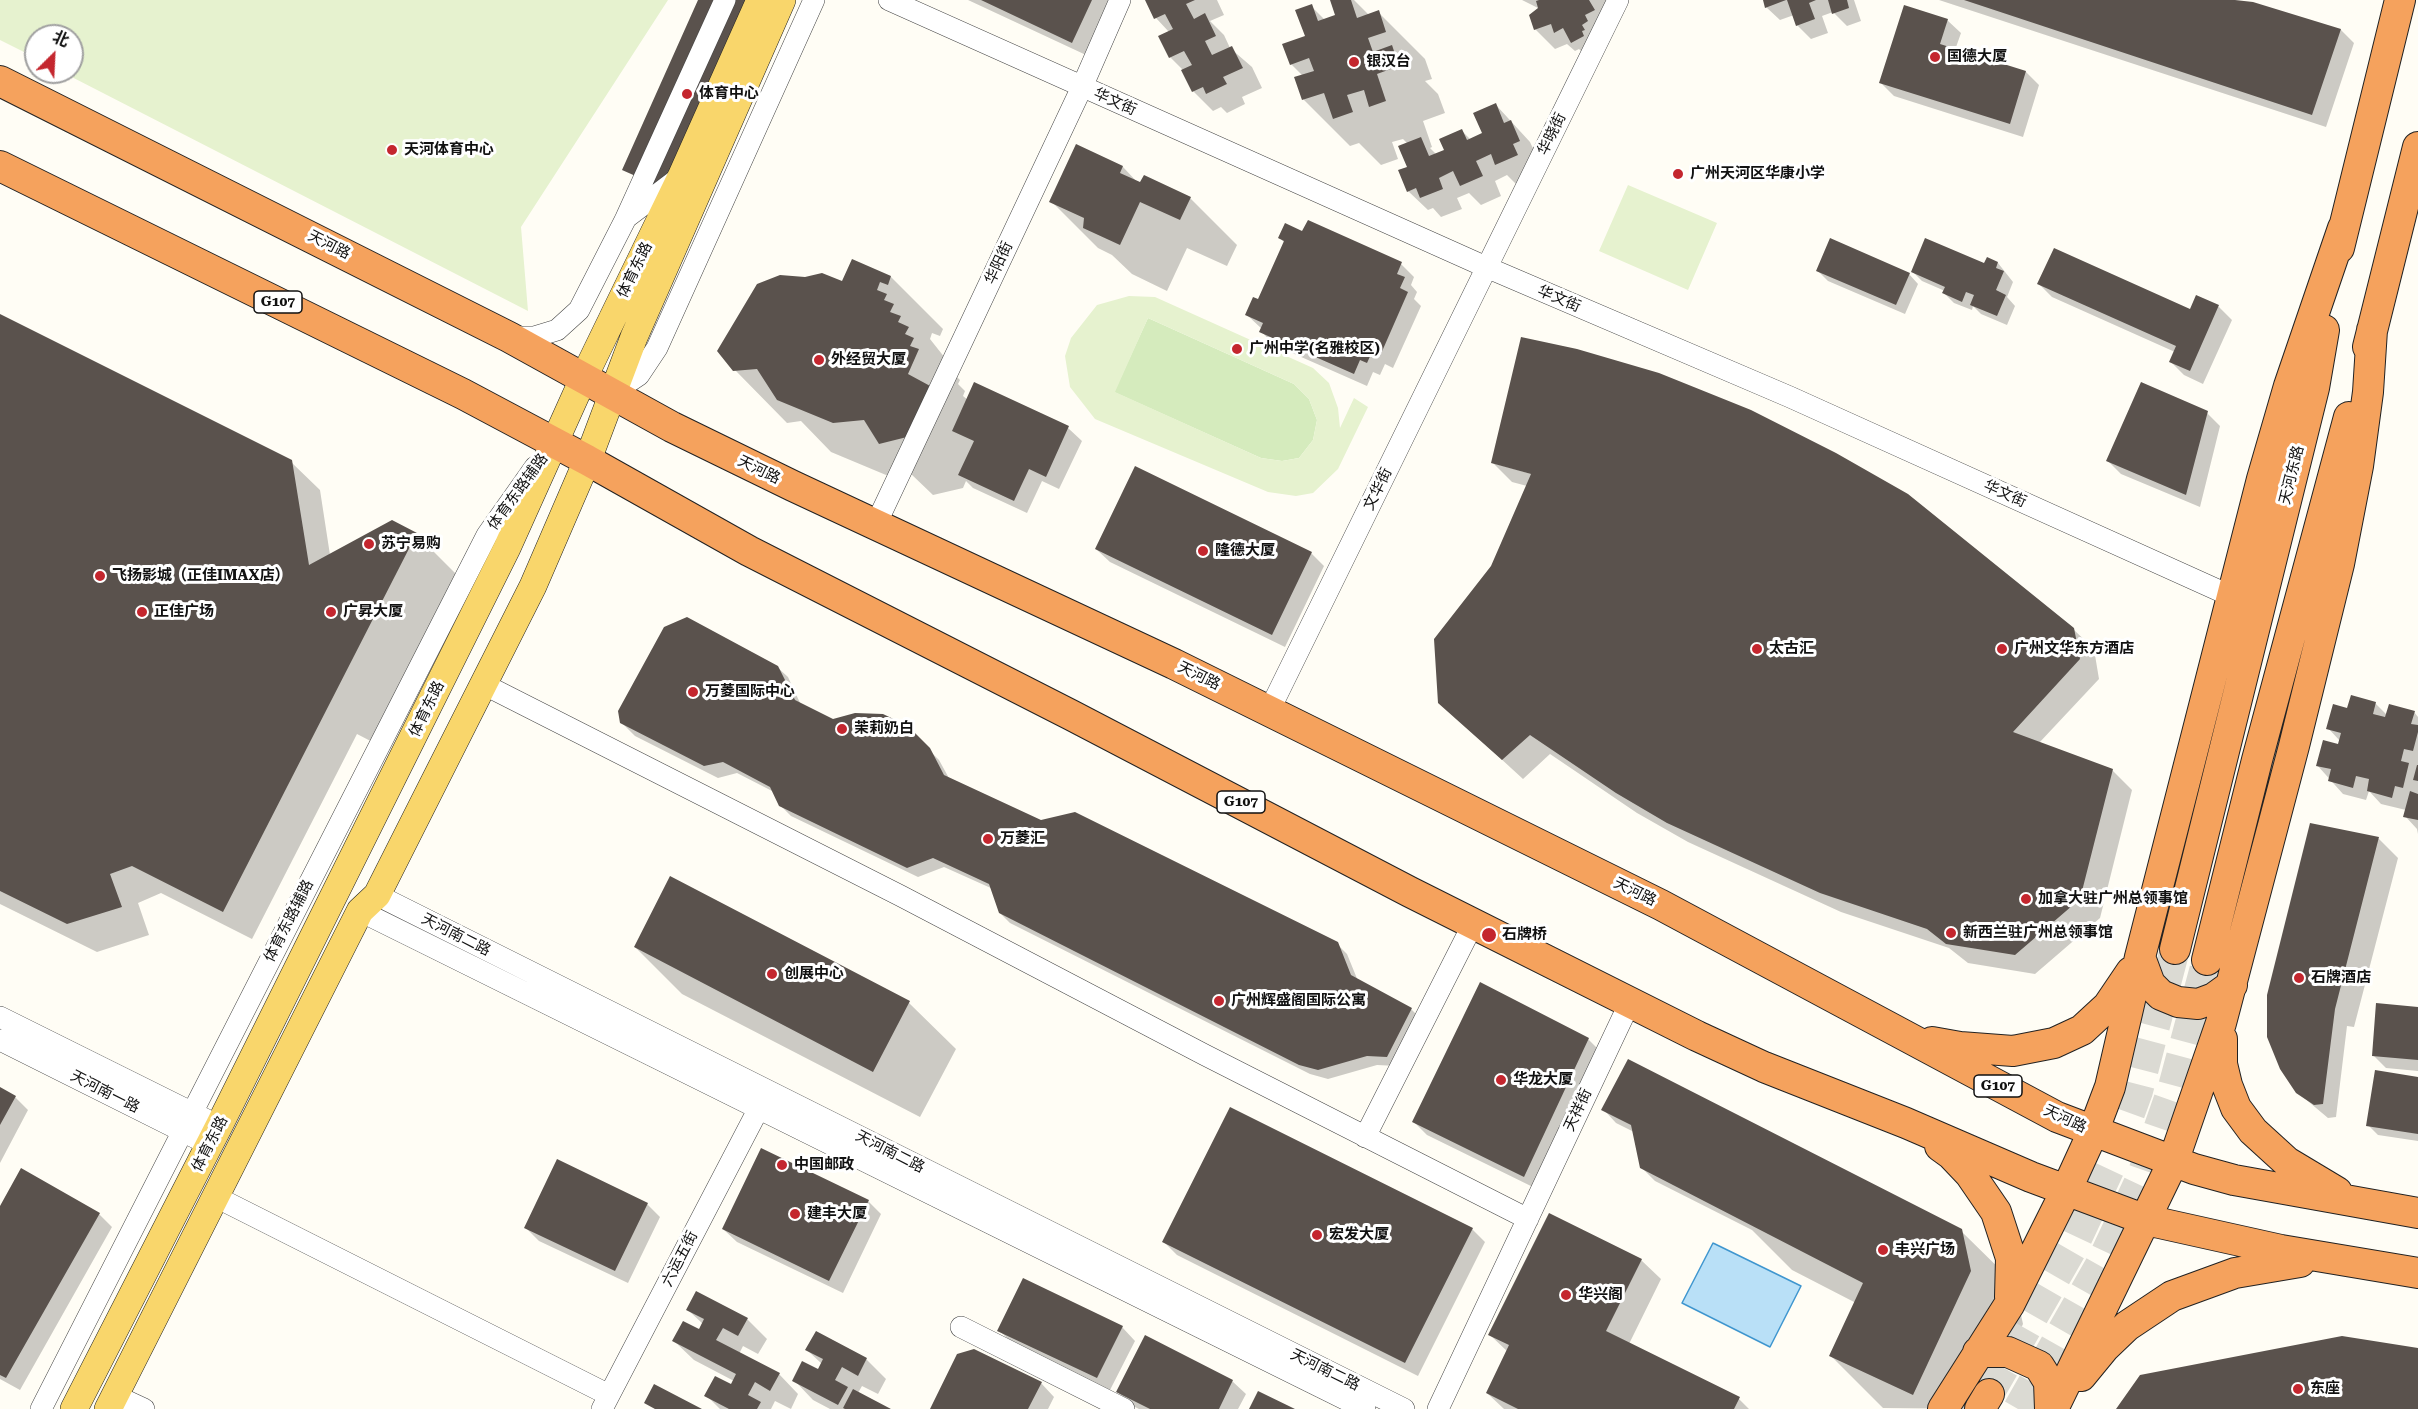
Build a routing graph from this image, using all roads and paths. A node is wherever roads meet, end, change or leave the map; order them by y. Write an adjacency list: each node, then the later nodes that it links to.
1 (725, 0): 14 (street)
2 (760, 0): 13 (main road, 体育东路)
3 (782, 0): 20 (main road, 体育东路)
4 (814, 0): 20 (street)
5 (889, 0): 10 (street, 华文街)
6 (1120, 0): 10 (street, 华阳街)
7 (1618, 0): 16 (street, 华晓街)
8 (2400, 0): 15 (highway, 天河东路)
9 (0, 81): 18 (highway, 天河路 / G107)
10 (1082, 87): 16 (street, 华文街); 23 (street, 华阳街)
11 (2418, 147): 17 (highway)
12 (0, 166): 21 (highway, G107)
13 (681, 177): 14 (street); 19 (main road, 体育东路)
14 (625, 219): 18 (street)
15 (2343, 228): 24 (highway); 29 (highway, 天河东路)
16 (1486, 267): 24 (street, 华文街); 26 (street, 文华街)
17 (2372, 330): 31 (highway); 32 (highway)
18 (509, 337): 19 (highway, 天河路 / G107)
19 (584, 377): 20 (highway, 天河路 / G107); 21 (main road, 体育东路)
20 (612, 393): 22 (main road, 体育东路); 23 (highway, 天河路 / G107)
21 (554, 442): 22 (highway, G107); 39 (street, 体育东路辅路); 42 (main road, 体育东路)
22 (587, 460): 25 (main road, 体育东路); 28 (highway, G107)
23 (876, 524): 26 (highway, 天河路 / G107)
24 (2231, 596): 30 (highway)
25 (483, 684): 27 (main road, 体育东路); 43 (street)
26 (1269, 711): 36 (highway, 天河路 / G107)
27 (369, 903): 38 (street, 天河南二路); 46 (main road, 体育东路); 63 (street, 天河南二路)
28 (1473, 924): 33 (highway, G107); 43 (street)
29 (2175, 949)
30 (2140, 957): 32 (highway); 36 (highway); 41 (highway)
31 (2207, 960)
32 (2232, 985): 35 (highway)
33 (1630, 1002): 40 (highway, G107); 49 (street, 天祥街)
34 (0, 1017): 39 (street)
35 (2222, 1023): 44 (highway); 47 (highway)
36 (1904, 1036): 41 (highway, 天河路 / G107)
37 (0, 1040): 39 (street, 天河南一路)
38 (759, 1108): 57 (street, 六运五街); 62 (street, 天河南二路)
39 (186, 1122): 42 (street); 58 (street, 体育东路辅路)
40 (1906, 1123): 45 (highway, G107); 53 (highway)
41 (2093, 1132): 44 (highway, 天河路 / G107); 45 (highway)
42 (214, 1135): 59 (main road, 体育东路)
43 (1365, 1137): 49 (street)
44 (2173, 1162): 47 (highway, 天河路 / G107); 50 (highway)
45 (2066, 1191): 50 (highway, G107); 53 (highway)
46 (216, 1197): 56 (main road, 体育东路); 57 (street)
47 (2358, 1203): 48 (highway, 天河路 / G107)
48 (2418, 1213)
49 (1528, 1219): 64 (street, 天祥街)
50 (2146, 1220): 51 (highway, G107); 66 (highway)
51 (2329, 1259): 52 (highway, G107); 66 (highway)
52 (2418, 1273)
53 (2010, 1305): 55 (highway)
54 (961, 1326): 61 (street)
55 (1978, 1352): 65 (highway); 66 (highway)
56 (111, 1402): 60 (street)
57 (606, 1402)
58 (41, 1409)
59 (74, 1409)
60 (144, 1409)
61 (1124, 1409)
62 (1365, 1409)
63 (1404, 1409)
64 (1437, 1409)
65 (1943, 1409)
66 (2053, 1409)

